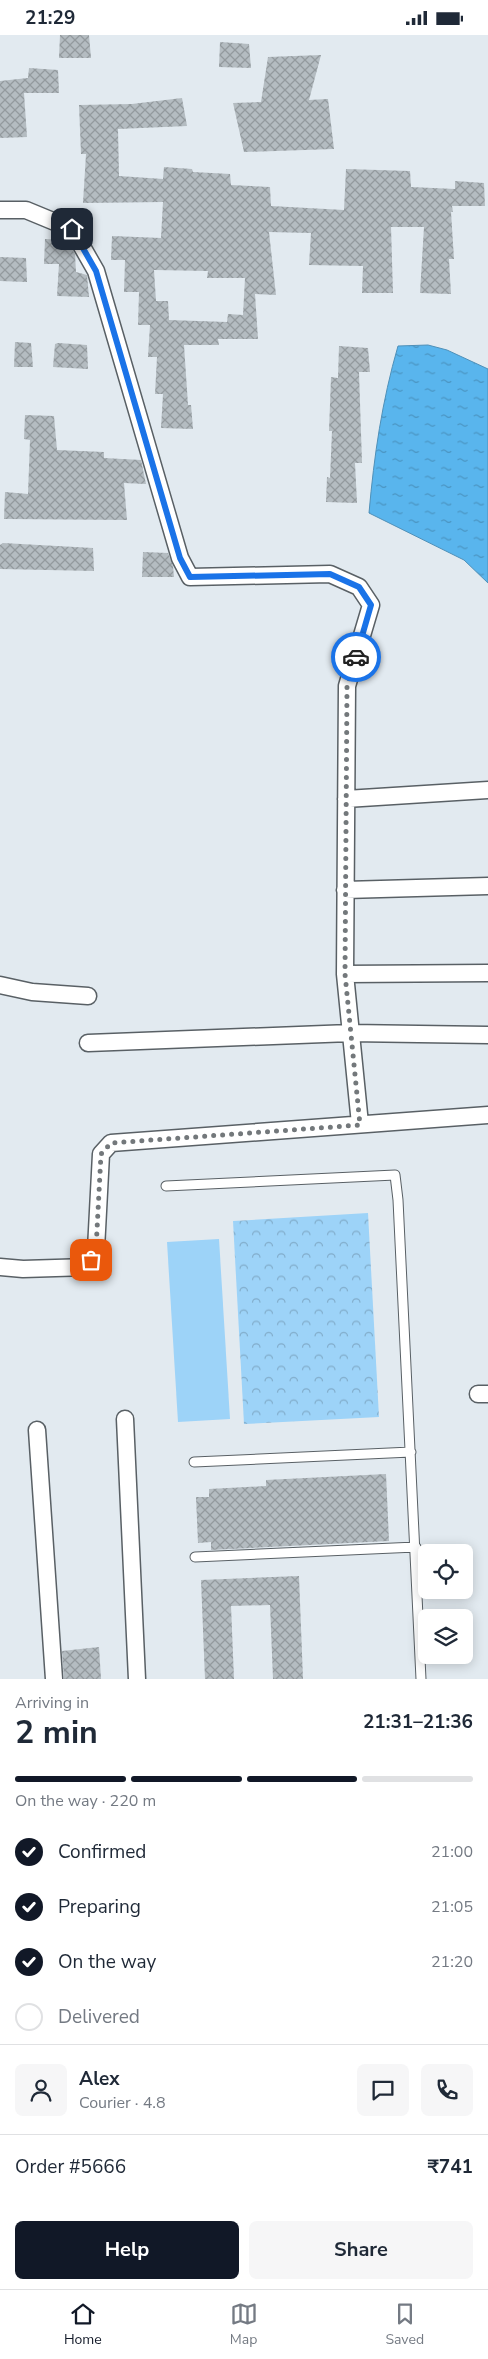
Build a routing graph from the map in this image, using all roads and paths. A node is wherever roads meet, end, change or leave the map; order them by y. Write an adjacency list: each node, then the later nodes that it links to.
1 (0, 210): 3 (street)
2 (488, 790): 3 (street)
3 (346, 799): 5 (street)
4 (488, 886): 5 (street)
5 (345, 890): 7 (street)
6 (488, 973): 7 (street)
7 (345, 974): 10 (street)
8 (0, 985): 9 (street)
9 (88, 996)
10 (350, 1033): 11 (street); 12 (street); 14 (street)
11 (488, 1035)
12 (88, 1043)
13 (488, 1115): 14 (street)
14 (360, 1125): 16 (street)
15 (166, 1186): 19 (lane)
16 (0, 1267)
17 (125, 1419): 24 (street)
18 (37, 1429): 23 (street)
19 (411, 1452): 20 (lane); 21 (lane)
20 (194, 1462)
21 (416, 1547): 22 (lane); 25 (lane)
22 (195, 1557)
23 (54, 1679)
24 (137, 1679)
25 (421, 1679)

